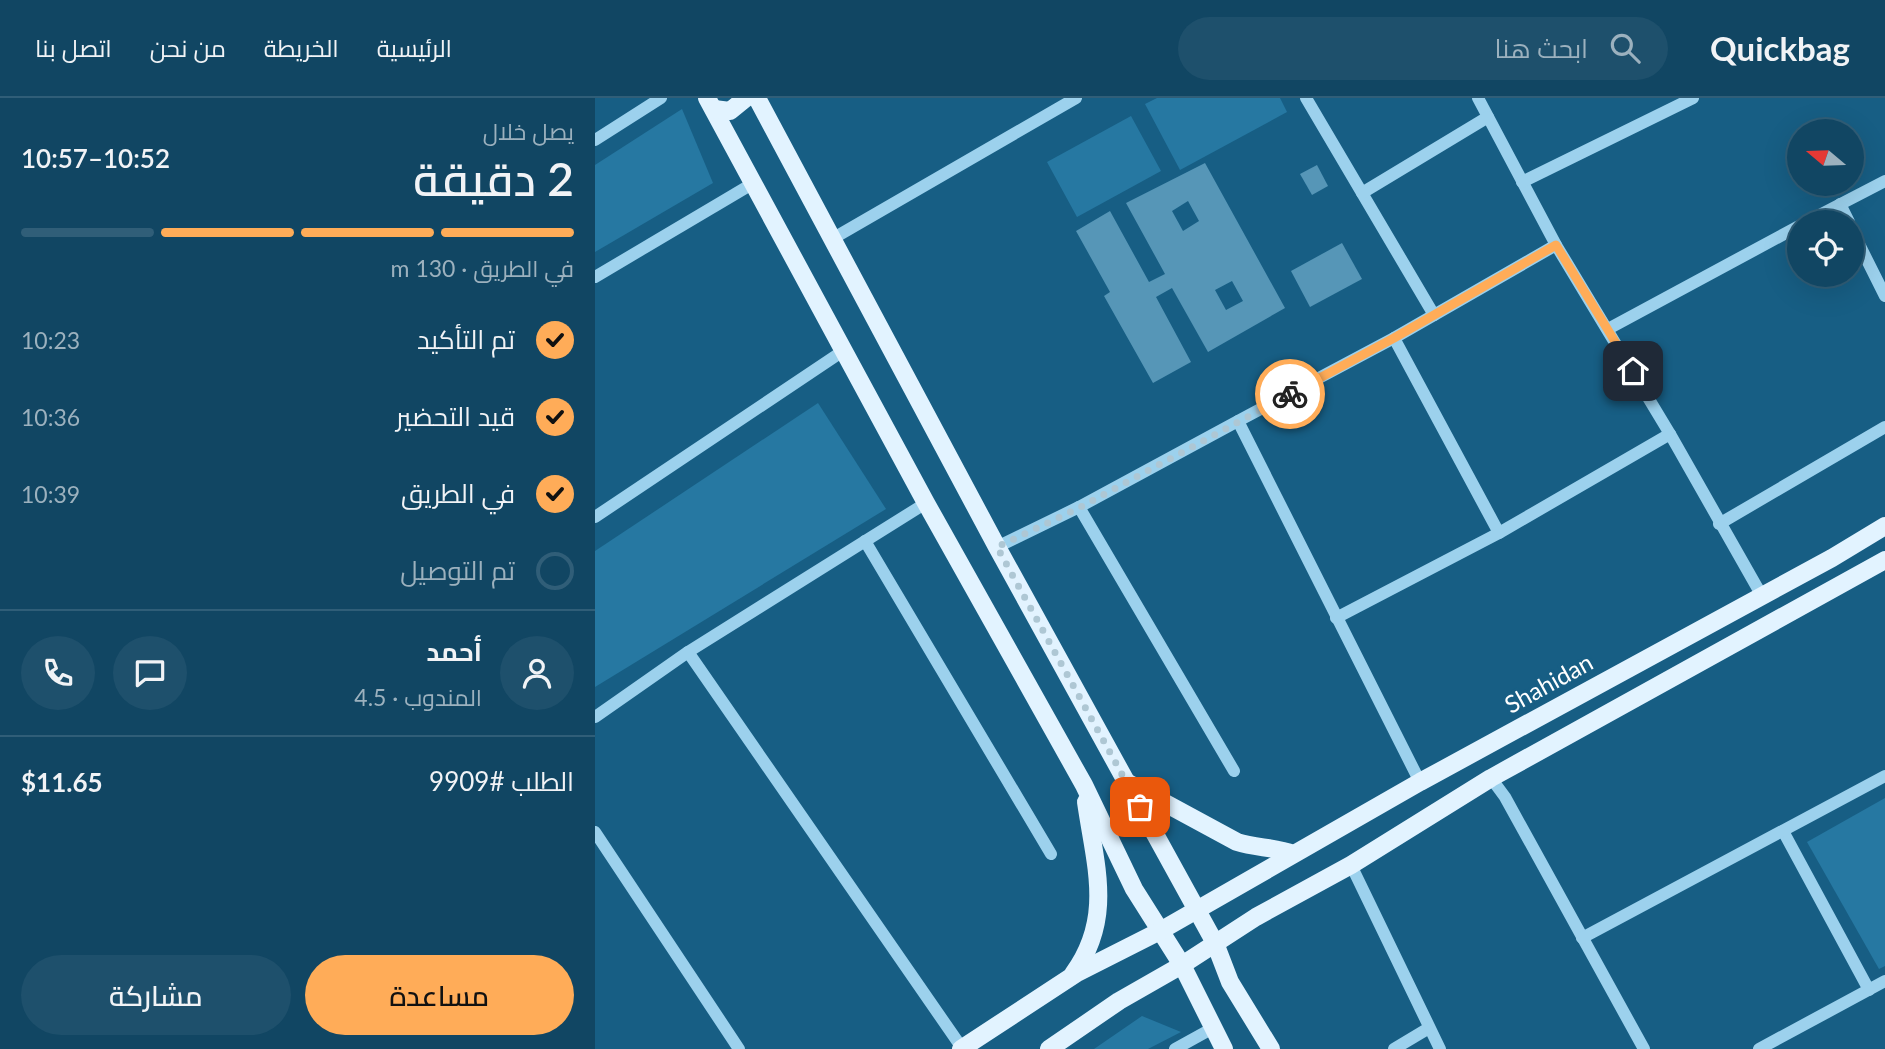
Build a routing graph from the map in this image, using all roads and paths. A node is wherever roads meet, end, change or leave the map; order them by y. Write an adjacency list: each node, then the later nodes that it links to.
1 (661, 98): 10 (street)
2 (746, 98): 8 (main road)
3 (757, 98): 19 (main road)
4 (1076, 98): 19 (street)
5 (1306, 98): 14 (street)
6 (1478, 98): 9 (street)
7 (1693, 98): 12 (street)
8 (711, 104): 13 (main road)
9 (1488, 117): 12 (street); 14 (street)
10 (595, 140)
11 (1885, 181): 15 (street)
12 (1522, 182): 20 (street)
13 (752, 184): 22 (street); 27 (main road)
14 (1363, 193): 24 (street)
15 (1840, 204): 16 (street); 17 (street)
16 (1829, 210)
17 (1843, 210)
18 (1787, 232): 25 (street)
19 (832, 239): 38 (main road)
20 (1556, 245): 24 (street); 25 (street)
21 (1864, 254): 23 (street)
22 (595, 277)
23 (1885, 296)
24 (1434, 314): 26 (street)
25 (1608, 329): 30 (street)
26 (1394, 338): 28 (street); 36 (street)
27 (843, 351): 31 (main road); 33 (street)
28 (1238, 421): 32 (street); 43 (street)
29 (1885, 427): 34 (street)
30 (1670, 434): 34 (street); 36 (street)
31 (926, 503): 37 (street); 51 (main road)
32 (1079, 508): 38 (street); 46 (street)
33 (595, 517)
34 (1719, 524): 42 (street)
35 (1885, 526): 39 (main road, Shahidan)
36 (1499, 533): 43 (street)
37 (865, 541): 44 (street); 54 (street)
38 (997, 547): 49 (main road)
39 (1832, 558): 41 (main road); 42 (main road, Shahidan)
40 (1885, 560): 41 (main road)
41 (1849, 580): 48 (main road)
42 (1762, 596): 50 (main road, Shahidan)
43 (1336, 618): 50 (street)
44 (688, 652): 45 (street); 68 (street)
45 (595, 717)
46 (1234, 771)
47 (1885, 776): 52 (street)
48 (1491, 778): 56 (main road); 59 (street)
49 (1127, 782): 55 (main road); 57 (main road)
50 (1420, 782): 55 (main road, Shahidan)
51 (1084, 785): 58 (main road); 62 (main road)
52 (1783, 831): 59 (street); 64 (street)
53 (595, 832): 67 (street)
54 (1051, 854)
55 (1293, 854): 57 (main road, Shahidan)
56 (1351, 866): 60 (main road); 66 (street)
57 (1197, 909): 58 (main road, Shahidan); 60 (main road)
58 (1160, 931): 61 (main road); 62 (main road, Shahidan)
59 (1582, 938): 75 (street)
60 (1215, 943): 61 (main road); 72 (main road)
61 (1182, 965): 65 (main road); 69 (main road)
62 (1070, 978): 68 (main road, Shahidan)
63 (1885, 981): 64 (street)
64 (1869, 990): 76 (street)
65 (1213, 1028): 70 (street); 71 (main road)
66 (1429, 1028): 73 (street); 74 (street)
67 (739, 1049)
68 (962, 1049)
69 (1049, 1049)
70 (1175, 1049)
71 (1224, 1049)
72 (1271, 1049)
73 (1394, 1049)
74 (1440, 1049)
75 (1644, 1049)
76 (1759, 1049)

